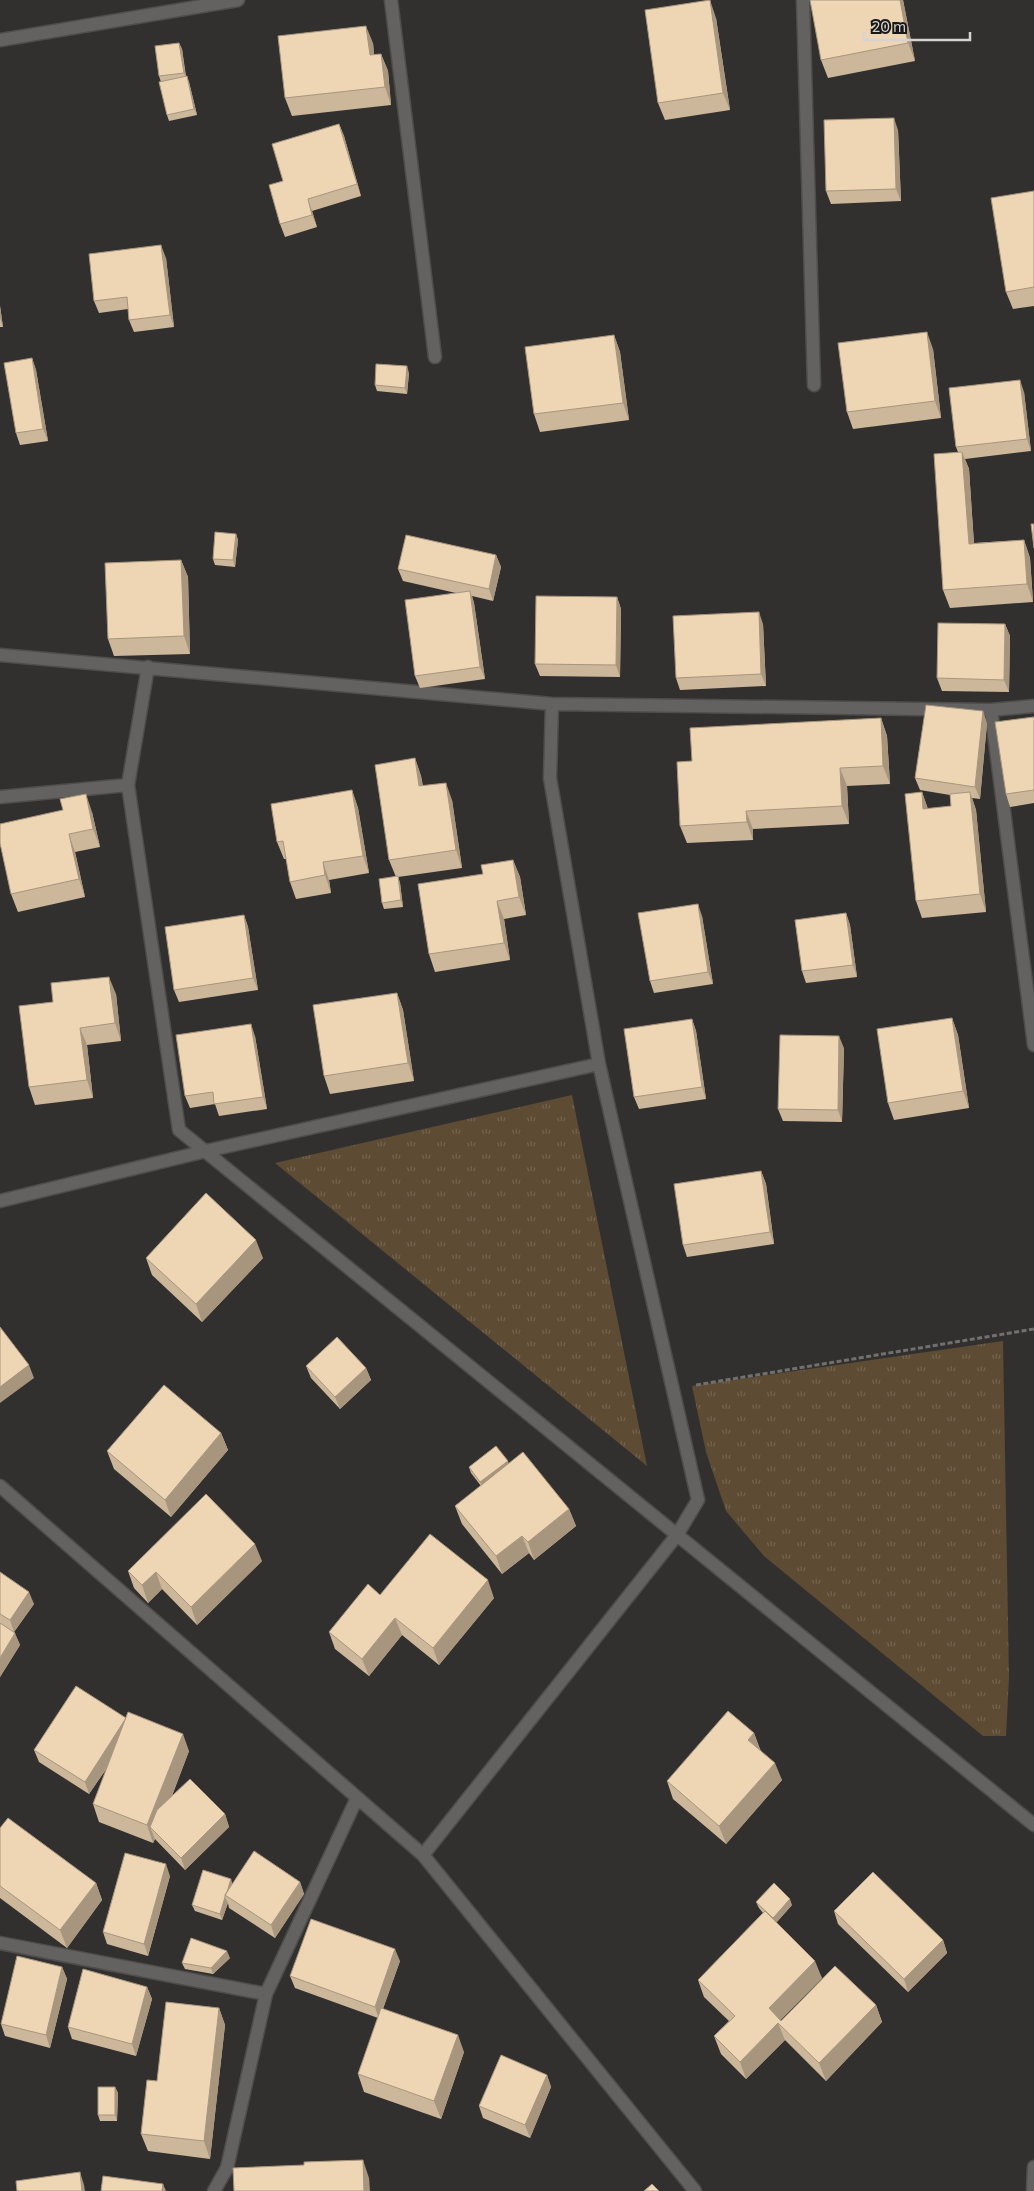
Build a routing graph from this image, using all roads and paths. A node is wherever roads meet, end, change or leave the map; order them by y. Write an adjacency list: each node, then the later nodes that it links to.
1 (238, 0): 4 (street)
2 (391, 0): 5 (street)
3 (803, 0): 6 (street)
4 (0, 40)
5 (435, 357)
6 (814, 385)
7 (0, 655): 8 (street)
8 (148, 667): 9 (street); 12 (street)
9 (552, 704): 11 (street); 15 (street)
10 (1034, 706): 11 (street)
11 (991, 710): 14 (street)
12 (128, 785): 13 (street); 16 (street)
13 (0, 797)
14 (1034, 1045)
15 (599, 1064): 16 (street); 19 (street)
16 (206, 1151): 17 (street); 21 (street)
17 (0, 1201)
18 (1034, 1329): 19 (path)
19 (673, 1389): 21 (street)
20 (0, 1486): 22 (street)
21 (677, 1535): 23 (street); 24 (street)
22 (358, 1798): 24 (street); 26 (street)
23 (1034, 1825)
24 (422, 1855): 29 (street)
25 (0, 1943): 26 (street)
26 (266, 1994): 28 (street)
27 (1034, 2167): 30 (street)
28 (214, 2191)
29 (695, 2191)
30 (1034, 2191)

